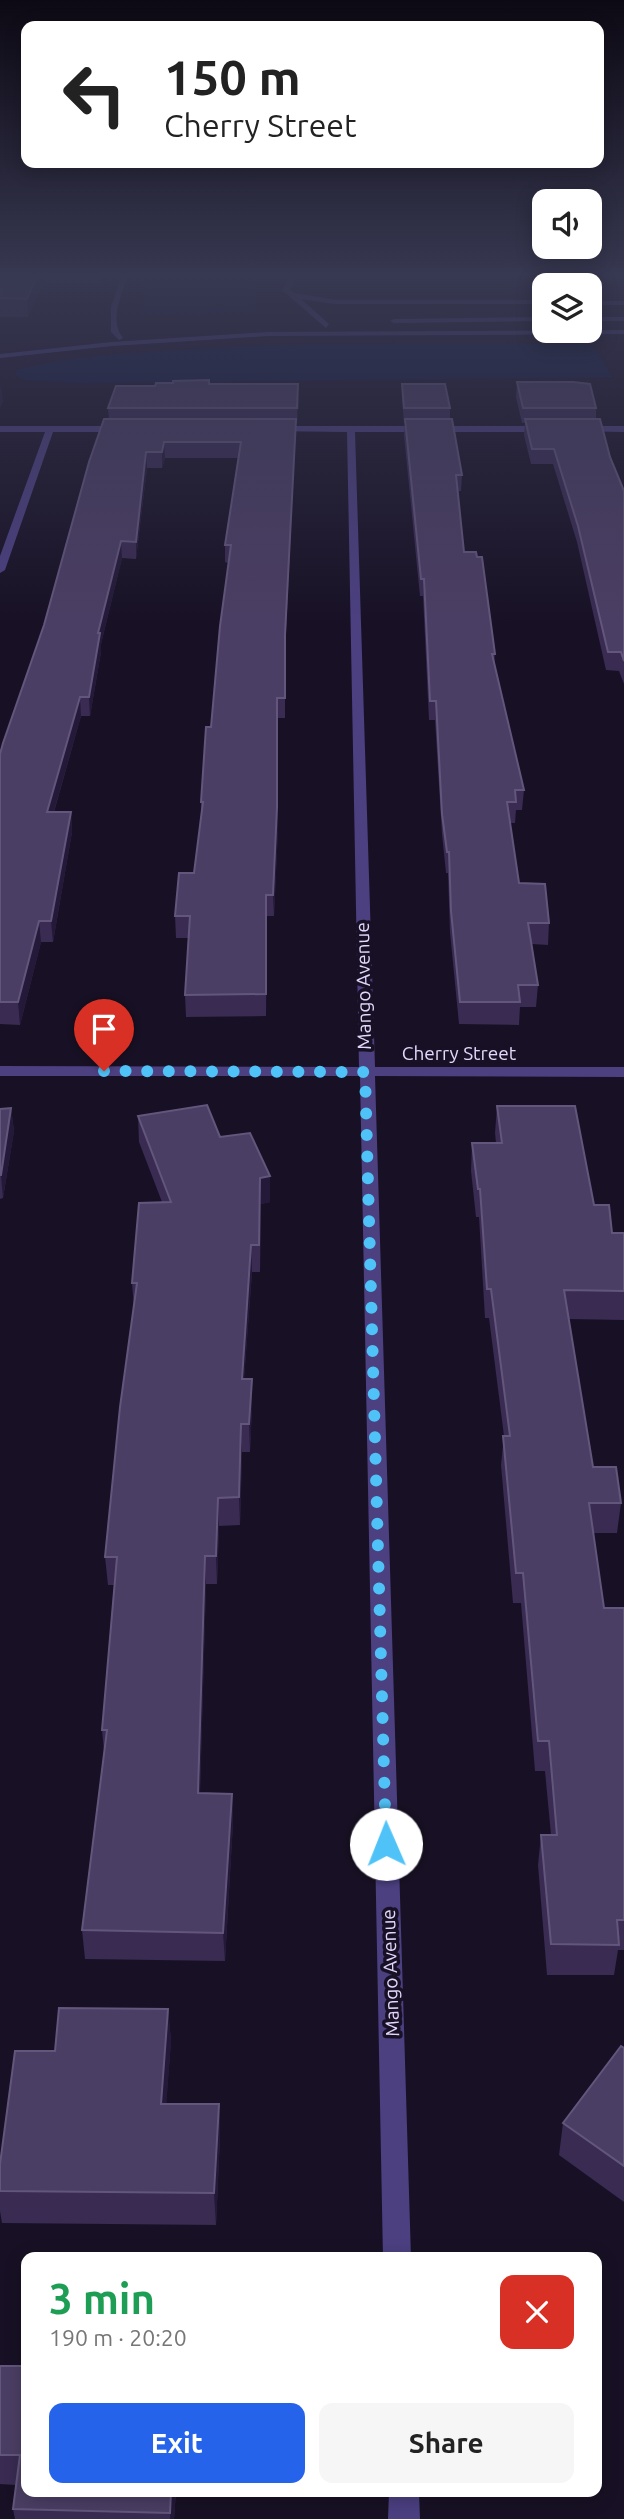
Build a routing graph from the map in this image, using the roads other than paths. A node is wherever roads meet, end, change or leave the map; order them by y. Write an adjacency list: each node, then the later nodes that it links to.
1 (0, 429): 2 (street)
2 (50, 429): 3 (street); 9 (street)
3 (132, 429)
4 (269, 429): 5 (street)
5 (351, 429): 6 (street); 11 (street, Mango Avenue)
6 (556, 429)
7 (569, 429): 8 (street)
8 (624, 429)
9 (0, 570)
10 (0, 1071): 11 (street, Cherry Street)
11 (365, 1072): 12 (street, Cherry Street); 13 (street, Mango Avenue)
12 (624, 1072)
13 (397, 2252)
14 (404, 2497): 15 (street)
15 (404, 2519)

